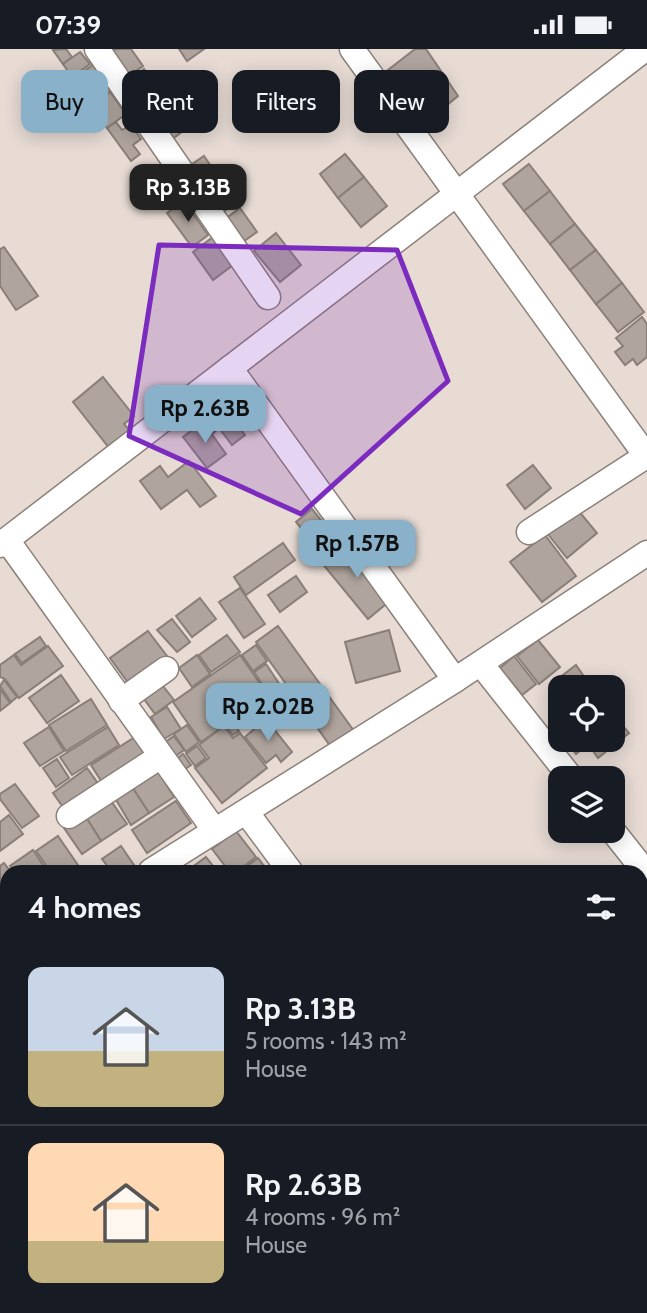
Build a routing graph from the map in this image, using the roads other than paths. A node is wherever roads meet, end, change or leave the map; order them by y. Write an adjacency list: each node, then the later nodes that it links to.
1 (97, 49): 5 (street)
2 (352, 49): 4 (street)
3 (645, 49): 4 (street)
4 (455, 195): 6 (street); 7 (street)
5 (268, 297)
6 (230, 368): 9 (street); 13 (street)
7 (647, 457): 8 (street)
8 (529, 532)
9 (4, 542): 14 (street)
10 (647, 553): 11 (street)
11 (481, 664): 13 (street); 16 (street)
12 (166, 669): 14 (street)
13 (455, 680): 17 (street)
14 (121, 701): 15 (street)
15 (161, 757): 18 (street); 19 (street)
16 (562, 766)
17 (247, 813): 19 (street); 22 (street)
18 (69, 816)
19 (215, 831): 21 (street)
20 (623, 843): 23 (street)
21 (168, 865)
22 (286, 865)
23 (640, 865)

